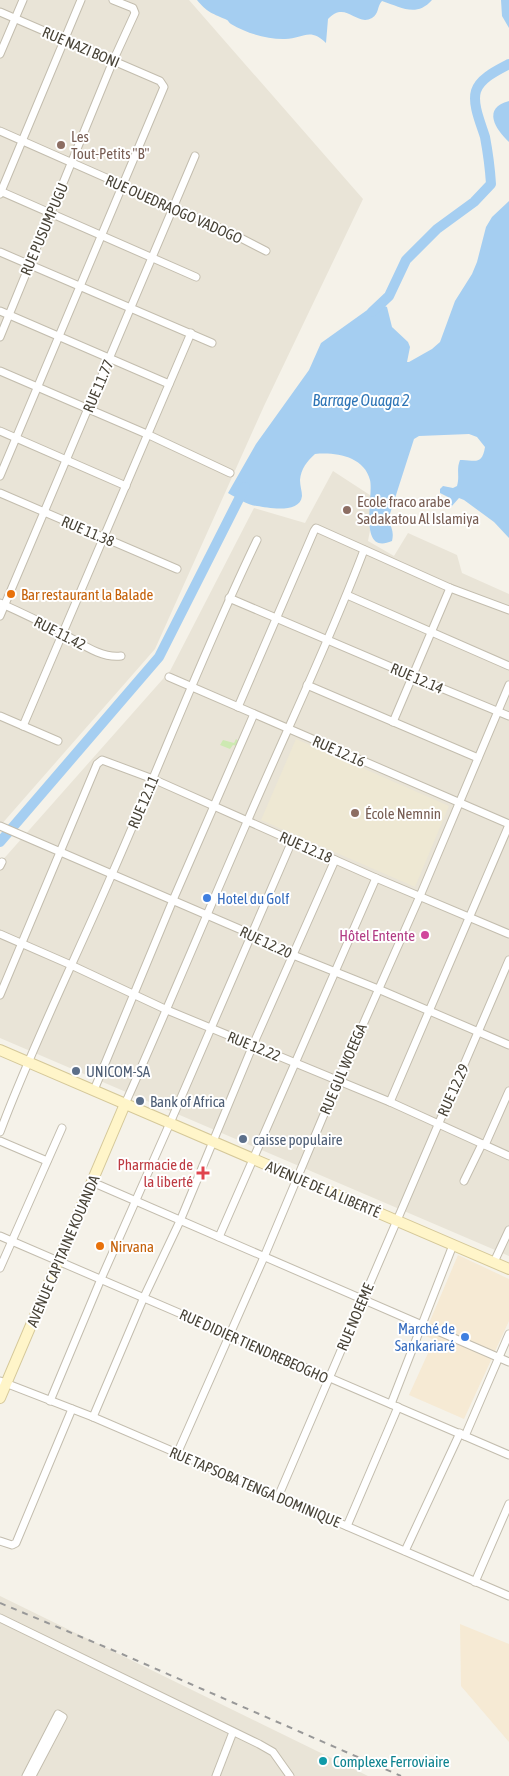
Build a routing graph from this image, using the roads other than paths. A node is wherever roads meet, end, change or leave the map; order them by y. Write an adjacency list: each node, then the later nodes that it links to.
1 (23, 0): 5 (street)
2 (81, 0): 6 (street)
3 (113, 0): 8 (street, RUE PUSUMPUGU)
4 (0, 12): 5 (street, RUE NAZI BONI)
5 (15, 19): 6 (street, RUE NAZI BONI); 7 (street)
6 (64, 40): 8 (street, RUE NAZI BONI); 10 (street)
7 (0, 54)
8 (113, 61): 12 (street, RUE PUSUMPUGU); 13 (street, RUE NAZI BONI)
9 (0, 131): 10 (street, RUE OUEDRAOGO VADOGO)
10 (22, 140): 12 (street, RUE OUEDRAOGO VADOGO); 14 (street)
11 (195, 156): 15 (street, RUE 11.77)
12 (72, 163): 13 (street, RUE OUEDRAOGO VADOGO); 16 (street, RUE PUSUMPUGU)
13 (122, 185): 15 (street, RUE OUEDRAOGO VADOGO); 17 (street)
14 (0, 192): 16 (street)
15 (174, 207): 18 (street, RUE OUEDRAOGO VADOGO); 20 (street, RUE 11.77)
16 (50, 213): 17 (street); 21 (street, RUE PUSUMPUGU)
17 (101, 235): 20 (street); 23 (street)
18 (266, 251)
19 (0, 252): 21 (street)
20 (153, 256): 22 (street); 24 (street, RUE 11.77)
21 (29, 264): 23 (street); 26 (street, RUE PUSUMPUGU)
22 (196, 276)
23 (81, 286): 24 (street); 29 (street)
24 (132, 307): 27 (street); 31 (street, RUE 11.77)
25 (0, 311): 26 (street)
26 (9, 315): 28 (street, RUE PUSUMPUGU); 29 (street)
27 (191, 333): 30 (street); 33 (street)
28 (0, 337)
29 (59, 337): 31 (street); 34 (street)
30 (212, 343)
31 (109, 358): 33 (street); 35 (street, RUE 11.77)
32 (0, 371): 34 (street)
33 (169, 384): 37 (street)
34 (38, 388): 35 (street); 38 (street)
35 (88, 409): 37 (street); 39 (street, RUE 11.77)
36 (0, 431): 38 (street)
37 (149, 435): 40 (street); 42 (street)
38 (16, 438): 39 (street); 41 (street)
39 (66, 460): 42 (street); 44 (street, RUE 11.77)
40 (230, 473)
41 (0, 476)
42 (126, 486): 45 (street)
43 (0, 493): 44 (street, RUE 11.38)
44 (44, 512): 45 (street, RUE 11.38); 52 (street, RUE 11.77)
45 (103, 537): 48 (street, RUE 11.38); 57 (street)
46 (257, 540): 51 (street, RUE 12.11)
47 (364, 550): 49 (street); 50 (street); 55 (street)
48 (177, 569)
49 (450, 588): 53 (street); 56 (street)
50 (347, 595): 56 (street); 58 (street)
51 (229, 598): 55 (street, RUE 12.14); 65 (street, RUE 12.11)
52 (2, 604): 54 (street, RUE 11.77); 57 (street, RUE 11.42)
53 (509, 610)
54 (0, 616)
55 (277, 618): 58 (street, RUE 12.14); 66 (street)
56 (432, 632): 60 (street); 61 (street)
57 (62, 633): 59 (street, RUE 11.42); 72 (street)
58 (326, 639): 61 (street, RUE 12.14); 63 (street)
59 (121, 656)
60 (509, 666)
61 (412, 676): 67 (street, RUE 12.14); 71 (street)
62 (169, 677): 65 (street, RUE 12.16)
63 (307, 685): 71 (street); 73 (street)
64 (509, 685): 67 (street, RUE GUL WOEEGA)
65 (191, 686): 66 (street, RUE 12.16); 76 (street, RUE 12.11)
66 (238, 707): 68 (street, RUE 12.16)
67 (498, 712): 70 (street, RUE 12.14); 75 (street, RUE GUL WOEEGA)
68 (254, 714): 73 (street, RUE 12.16); 78 (street)
69 (0, 716): 72 (street)
70 (509, 716)
71 (393, 722): 75 (street)
72 (23, 726): 74 (street)
73 (289, 729): 77 (street, RUE 12.16); 79 (street)
74 (58, 741)
75 (478, 758): 77 (street, RUE GUL WOEEGA)
76 (152, 779): 78 (street, RUE 12.18); 83 (street, RUE 12.18); 85 (street, RUE 12.11)
77 (458, 802): 80 (street, RUE 12.16); 87 (street, RUE GUL WOEEGA)
78 (215, 806): 79 (street, RUE 12.18); 88 (street)
79 (247, 821): 82 (street, RUE 12.18); 89 (street)
80 (509, 825): 90 (street)
81 (0, 826): 83 (street, RUE 12.20)
82 (292, 841): 84 (street, RUE 12.18); 92 (street)
83 (61, 852): 85 (street, RUE 12.20); 94 (street)
84 (335, 860): 86 (street, RUE 12.18); 95 (street)
85 (112, 874): 88 (street, RUE 12.20); 97 (street, RUE 12.11)
86 (376, 878): 87 (street, RUE 12.18); 98 (street)
87 (420, 896): 90 (street, RUE 12.18); 99 (street, RUE GUL WOEEGA)
88 (174, 900): 89 (street, RUE 12.20); 100 (street)
89 (207, 915): 92 (street, RUE 12.20); 102 (street)
90 (469, 917): 93 (street, RUE 12.18); 103 (street)
91 (0, 934): 94 (street, RUE 12.22)
92 (251, 934): 95 (street, RUE 12.20); 104 (street)
93 (509, 934)
94 (22, 944): 97 (street, RUE 12.22); 101 (street)
95 (293, 955): 98 (street, RUE 12.20); 107 (street)
96 (509, 960): 105 (street, RUE 12.29)
97 (71, 965): 100 (street, RUE 12.22); 109 (street, RUE 12.11)
98 (334, 972): 99 (street, RUE 12.20); 110 (street)
99 (378, 989): 103 (street, RUE 12.20); 111 (street, RUE GUL WOEEGA)
100 (134, 994): 102 (street, RUE 12.22); 112 (street)
101 (0, 995)
102 (167, 1010): 104 (street, RUE 12.22); 115 (street)
103 (430, 1011): 105 (street, RUE 12.20); 114 (street)
104 (210, 1028): 107 (street, RUE 12.22); 118 (street)
105 (479, 1031): 106 (street, RUE 12.20); 119 (street, RUE 12.29)
106 (509, 1045)
107 (253, 1046): 110 (street, RUE 12.22); 123 (street)
108 (0, 1050): 109 (main road, AVENUE DE LA LIBERTÉ)
109 (28, 1062): 112 (main road, AVENUE DE LA LIBERTÉ); 117 (street, RUE 12.11)
110 (295, 1062): 111 (street, RUE 12.22); 126 (street)
111 (338, 1080): 114 (street, RUE 12.22); 128 (street, RUE GUL WOEEGA)
112 (94, 1090): 115 (main road, AVENUE DE LA LIBERTÉ)
113 (509, 1091): 124 (street)
114 (390, 1102): 119 (street, RUE 12.22)
115 (125, 1104): 118 (main road, AVENUE DE LA LIBERTÉ); 130 (main road, AVENUE CAPITAINE KOUANDA)
116 (0, 1108): 117 (street)
117 (8, 1112): 121 (street, RUE 12.11)
118 (170, 1123): 123 (main road, AVENUE DE LA LIBERTÉ); 131 (street)
119 (438, 1124): 124 (street, RUE 12.22); 132 (street, RUE 12.29)
120 (62, 1128): 127 (street)
121 (0, 1132)
122 (0, 1141): 127 (street)
123 (212, 1141): 126 (main road, AVENUE DE LA LIBERTÉ); 133 (street)
124 (484, 1145): 125 (street, RUE 12.22); 129 (street)
125 (509, 1156)
126 (254, 1159): 128 (main road, AVENUE DE LA LIBERTÉ); 136 (street)
127 (47, 1161): 137 (street)
128 (298, 1178): 132 (main road, AVENUE DE LA LIBERTÉ); 139 (street, RUE GUL WOEEGA)
129 (464, 1181)
130 (92, 1182): 131 (street); 140 (main road, AVENUE CAPITAINE KOUANDA)
131 (135, 1200): 133 (street); 144 (street)
132 (396, 1220): 138 (main road, AVENUE DE LA LIBERTÉ); 146 (street, RUE NOEEME)
133 (180, 1221): 136 (street); 145 (street)
134 (509, 1230): 141 (street)
135 (0, 1236): 137 (street, RUE DIDIER TIENDREBEOGHO)
136 (219, 1237): 139 (street)
137 (12, 1242): 140 (street, RUE DIDIER TIENDREBEOGHO); 142 (street)
138 (453, 1245): 141 (main road, AVENUE DE LA LIBERTÉ); 147 (street)
139 (264, 1257): 146 (street); 150 (street, RUE GUL WOEEGA)
140 (58, 1261): 144 (street, RUE DIDIER TIENDREBEOGHO); 154 (main road, AVENUE CAPITAINE KOUANDA)
141 (494, 1262): 143 (main road, AVENUE DE LA LIBERTÉ)
142 (0, 1268)
143 (509, 1268)
144 (101, 1279): 145 (street, RUE DIDIER TIENDREBEOGHO); 156 (street)
145 (144, 1297): 150 (street, RUE DIDIER TIENDREBEOGHO); 160 (street)
146 (362, 1300): 147 (street); 153 (street, RUE NOEEME)
147 (422, 1325): 157 (street)
148 (432, 1329): 151 (street)
149 (509, 1334): 151 (street)
150 (229, 1335): 153 (street, RUE DIDIER TIENDREBEOGHO); 162 (street, RUE GUL WOEEGA)
151 (499, 1358): 152 (street); 161 (street)
152 (509, 1362)
153 (328, 1379): 157 (street, RUE DIDIER TIENDREBEOGHO); 164 (street, RUE NOEEME)
154 (3, 1382): 155 (main road, AVENUE CAPITAINE KOUANDA); 156 (street, RUE TAPSOBA TENGA DOMINIQUE)
155 (0, 1398)
156 (50, 1400): 159 (street, RUE TAPSOBA TENGA DOMINIQUE)
157 (391, 1404): 158 (street, RUE DIDIER TIENDREBEOGHO)
158 (398, 1407): 161 (street, RUE DIDIER TIENDREBEOGHO); 166 (street)
159 (72, 1409): 160 (street, RUE TAPSOBA TENGA DOMINIQUE); 167 (street)
160 (92, 1417): 162 (street, RUE TAPSOBA TENGA DOMINIQUE)
161 (463, 1435): 163 (street, RUE DIDIER TIENDREBEOGHO); 168 (street)
162 (177, 1454): 164 (street, RUE TAPSOBA TENGA DOMINIQUE)
163 (509, 1455)
164 (278, 1497): 166 (street, RUE TAPSOBA TENGA DOMINIQUE)
165 (509, 1504): 169 (street)
166 (346, 1526): 168 (street, RUE TAPSOBA TENGA DOMINIQUE)
167 (0, 1541)
168 (405, 1551): 169 (street, RUE TAPSOBA TENGA DOMINIQUE)
169 (475, 1582): 170 (street, RUE TAPSOBA TENGA DOMINIQUE)
170 (509, 1596)
171 (0, 1618): 172 (street)
172 (233, 1732): 175 (street); 176 (street)
173 (26, 1776): 174 (street)
174 (32, 1776)
175 (216, 1776)
176 (290, 1776)

